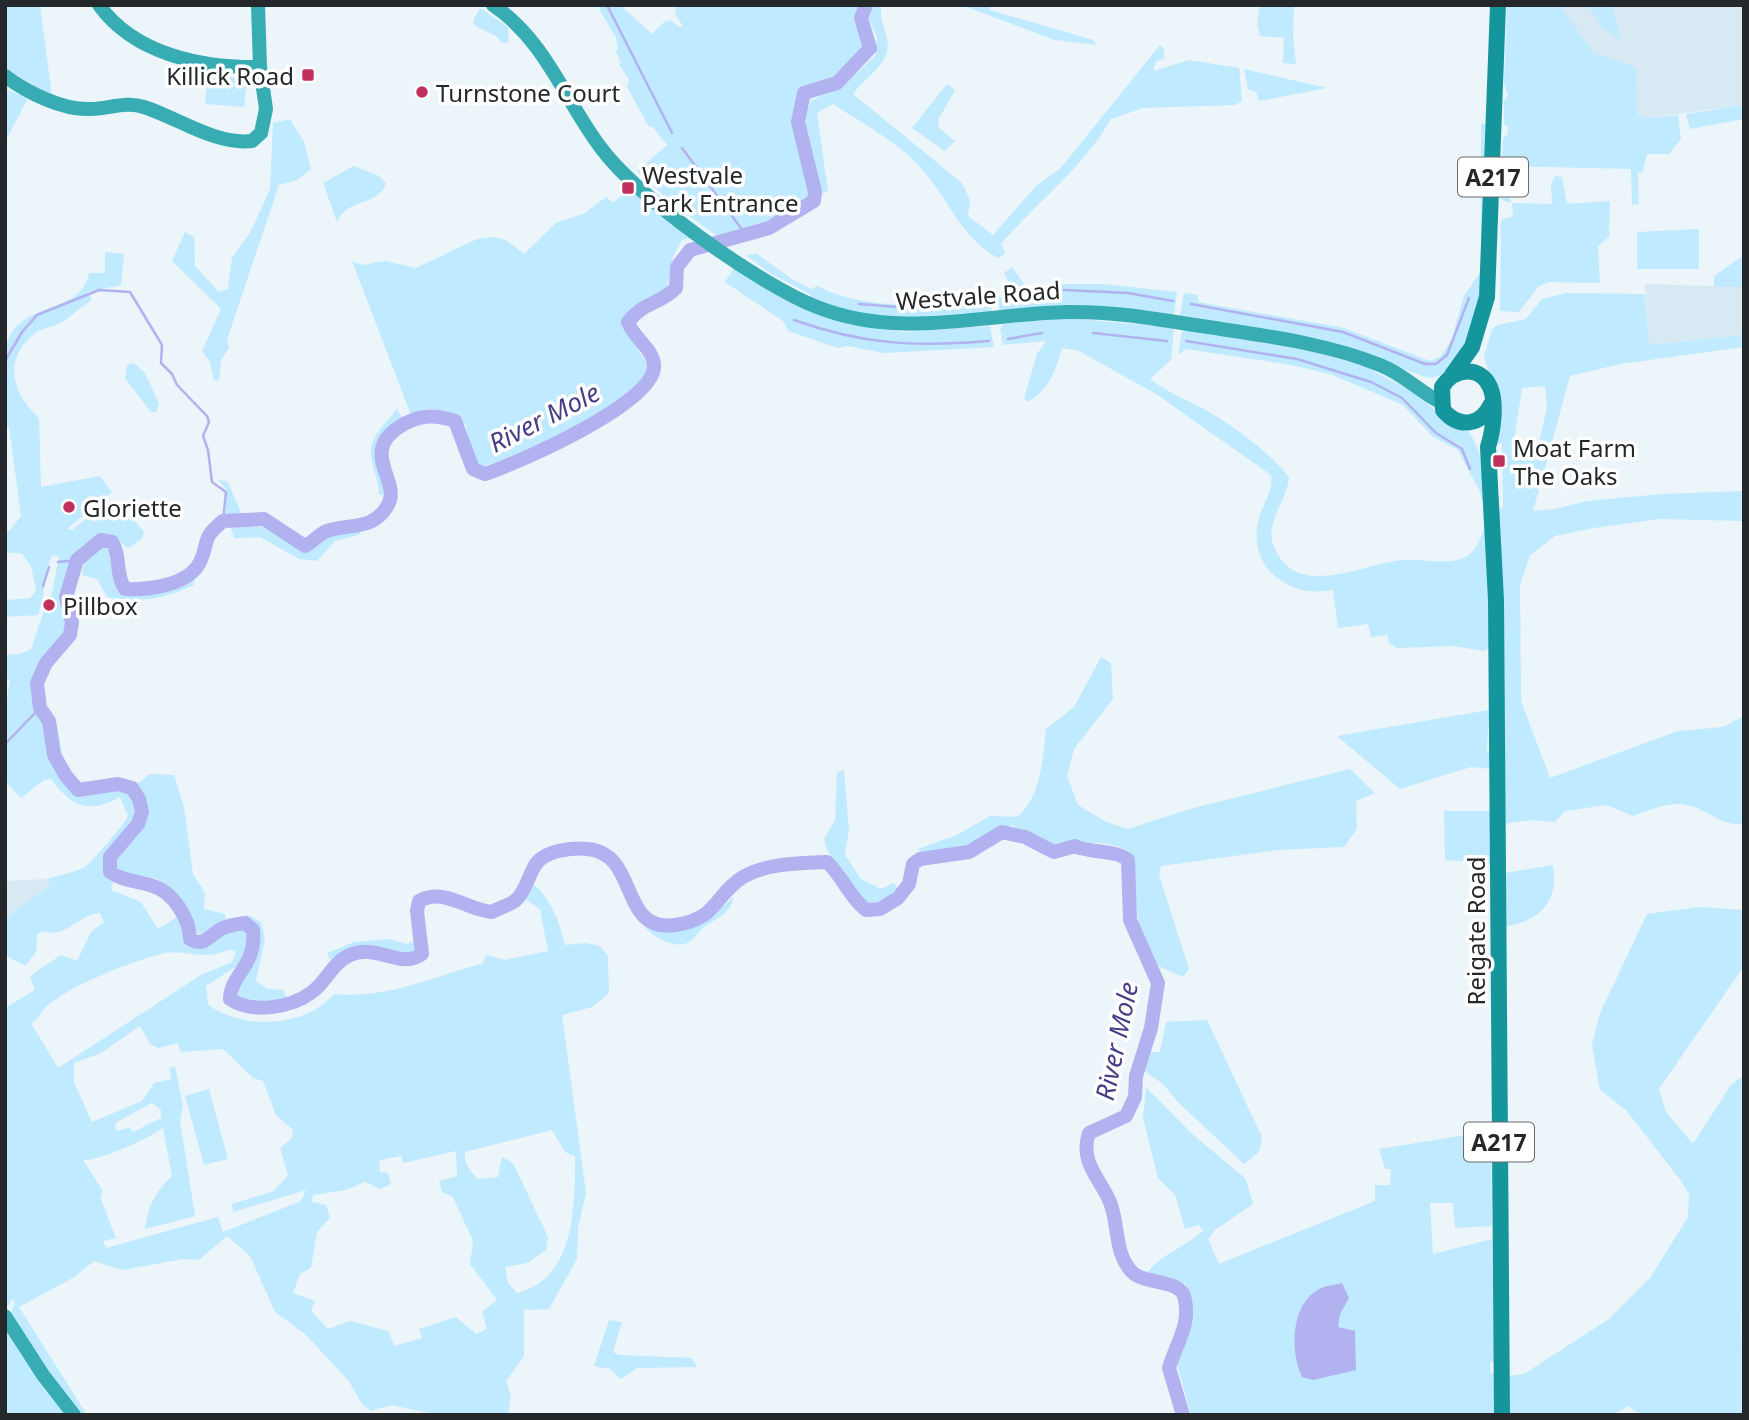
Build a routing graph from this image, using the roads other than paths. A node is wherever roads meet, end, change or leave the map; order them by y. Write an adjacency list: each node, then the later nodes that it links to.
1 (99, 5): 5 (street)
2 (258, 5): 5 (street)
3 (493, 5): 10 (street, Westvale Road)
4 (1498, 5): 7 (main road, A217)
5 (260, 67): 6 (street)
6 (5, 76)
7 (1472, 347): 8 (main road); 9 (main road, A217)
8 (1478, 374): 9 (main road); 12 (main road)
9 (1449, 378): 10 (street); 11 (main road)
10 (1418, 385): 11 (street, Westvale Road)
11 (1440, 402): 13 (main road)
12 (1491, 404): 13 (main road); 14 (main road, Reigate Road / A217)
13 (1465, 423): 14 (main road)
14 (1488, 447): 17 (main road, Reigate Road / A217)
15 (5, 1316): 16 (street)
16 (74, 1415)
17 (1502, 1415)

